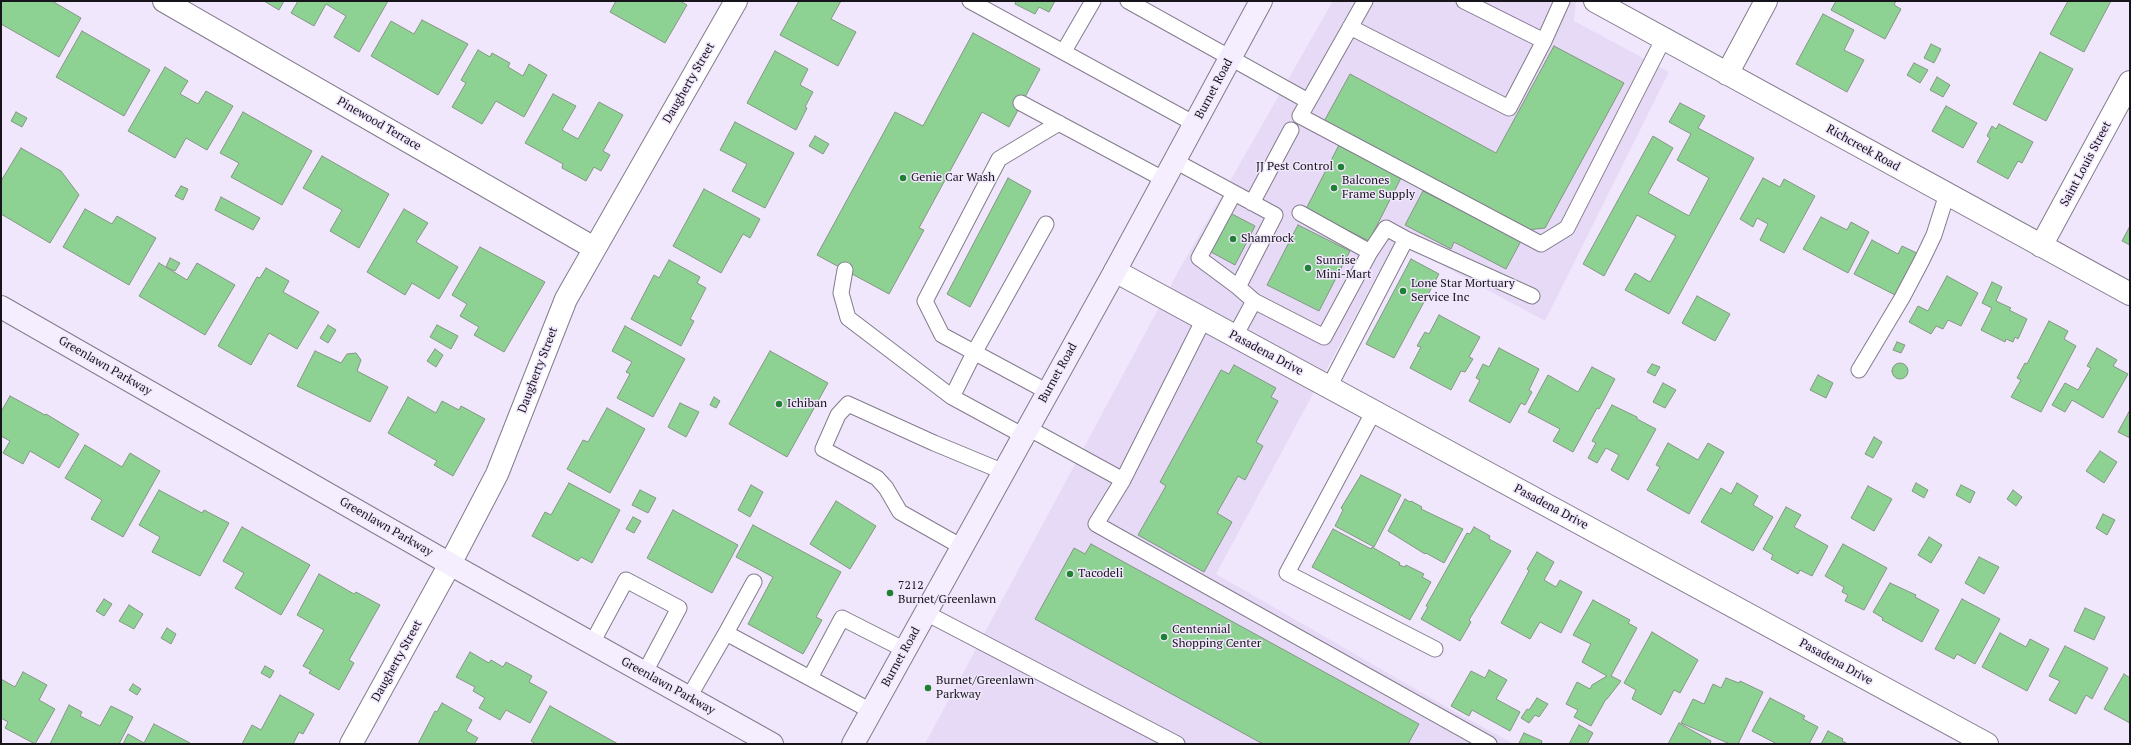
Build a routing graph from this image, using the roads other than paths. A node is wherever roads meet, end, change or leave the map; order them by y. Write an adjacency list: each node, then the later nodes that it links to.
1 (164, 1): 32 (street, Pinewood Terrace)
2 (736, 1): 32 (street, Daugherty Street)
3 (970, 1): 15 (lane)
4 (1093, 1): 15 (lane)
5 (1128, 1): 16 (lane)
6 (1261, 1): 16 (street, Burnet Road)
7 (1365, 1): 12 (lane)
8 (1464, 1): 14 (lane)
9 (1562, 1): 14 (lane)
10 (1595, 1): 13 (street, Richcreek Road)
11 (1766, 1): 17 (street)
12 (1350, 27): 14 (lane); 19 (lane)
13 (1664, 38): 17 (street, Richcreek Road); 19 (lane)
14 (1544, 41)
15 (1064, 51): 22 (lane)
16 (1230, 58): 19 (lane); 22 (street, Burnet Road)
17 (1727, 74): 26 (street, Richcreek Road)
18 (2130, 82): 31 (street, Saint Louis Street)
19 (1308, 100)
20 (1021, 103): 21 (lane)
21 (1059, 123): 24 (lane); 43 (lane)
22 (1195, 124): 24 (street, Burnet Road)
23 (1291, 130): 27 (lane)
24 (1170, 170): 25 (lane); 35 (street, Burnet Road)
25 (1234, 193): 27 (lane); 36 (lane)
26 (1947, 194): 31 (street, Richcreek Road); 44 (lane)
27 (1252, 203): 36 (lane)
28 (1300, 213): 33 (lane)
29 (1046, 224): 43 (lane)
30 (1406, 239): 33 (lane); 38 (lane); 45 (lane)
31 (2041, 246): 37 (street, Richcreek Road)
32 (594, 248): 53 (street, Daugherty Street)
33 (1370, 252): 39 (lane)
34 (845, 270): 47 (lane)
35 (1115, 271): 41 (street, Pasadena Drive); 46 (street, Burnet Road)
36 (1238, 287): 39 (lane)
37 (2130, 294)
38 (1532, 296)
39 (1254, 301): 42 (lane)
40 (1, 307): 53 (street, Greenlawn Parkway)
41 (1204, 319): 42 (street, Pasadena Drive); 51 (lane)
42 (1235, 336): 45 (street, Pasadena Drive)
43 (974, 353): 46 (lane); 47 (lane)
44 (1859, 370)
45 (1328, 387): 48 (street, Pasadena Drive)
46 (1048, 392): 49 (street, Burnet Road)
47 (952, 397): 49 (lane)
48 (1374, 411): 58 (lane); 69 (street, Pasadena Drive)
49 (1026, 432): 50 (street, Burnet Road); 51 (lane)
50 (1004, 472): 52 (street, Burnet Road); 52 (lane)
51 (1123, 480): 68 (lane)
52 (962, 547): 55 (street, Burnet Road)
53 (450, 564): 57 (street, Greenlawn Parkway); 64 (street, Daugherty Street)
54 (754, 582): 56 (lane)
55 (926, 612): 59 (street, Burnet Road); 67 (lane)
56 (726, 633): 61 (lane); 62 (lane)
57 (592, 643): 60 (street, Greenlawn Parkway); 60 (lane)
58 (1435, 649)
59 (905, 650): 61 (lane); 63 (street, Burnet Road)
60 (644, 672): 62 (street, Greenlawn Parkway)
61 (810, 678): 63 (lane)
62 (689, 697): 65 (street, Greenlawn Parkway)
63 (871, 711): 66 (street, Burnet Road)
64 (352, 744)
65 (772, 744)
66 (853, 744)
67 (1177, 744)
68 (1489, 744)
69 (1987, 744)

